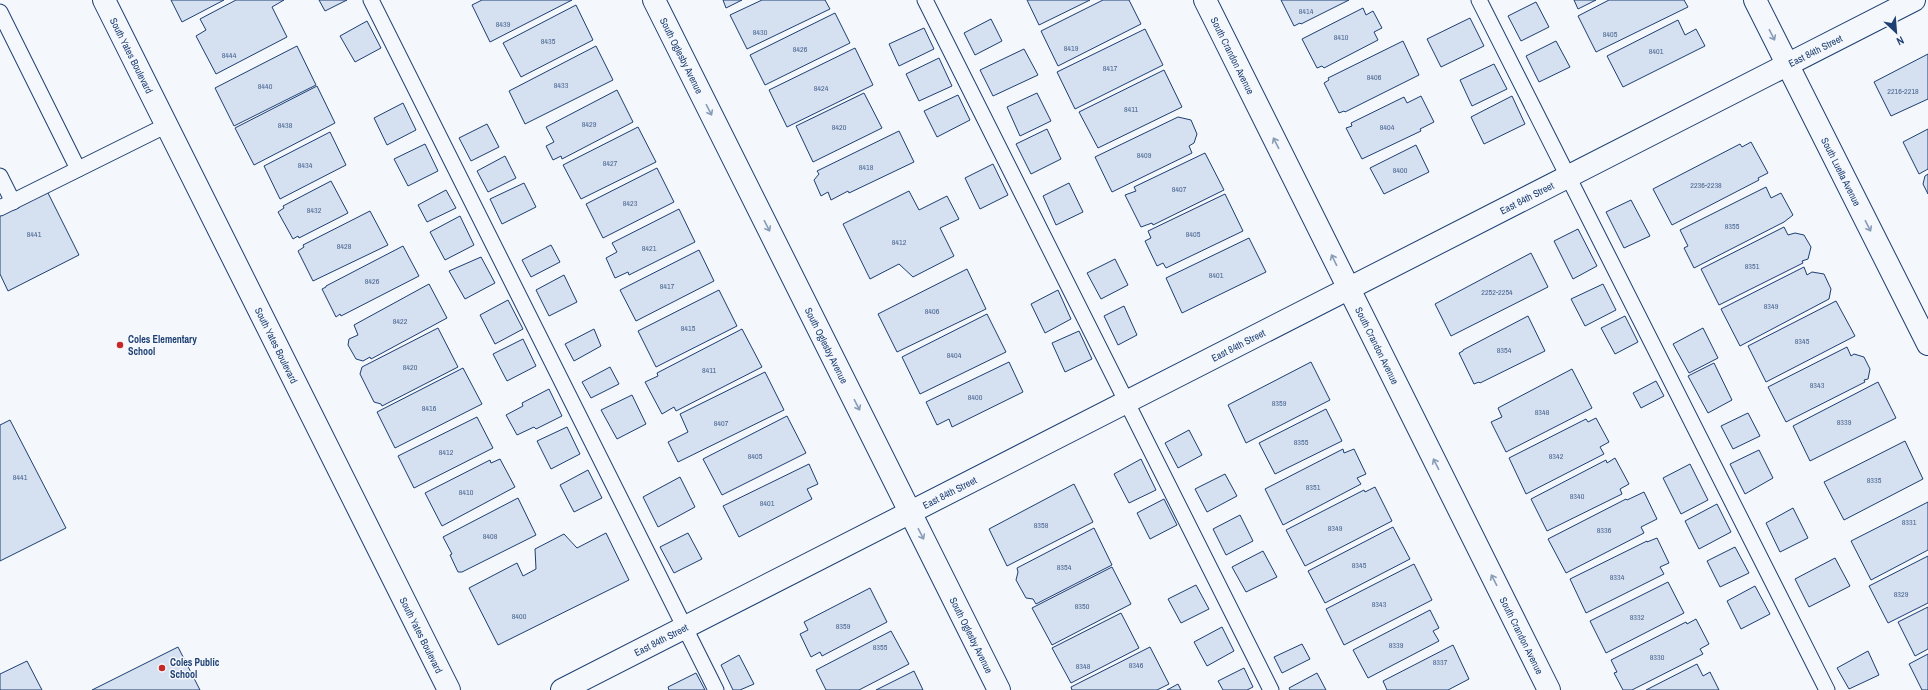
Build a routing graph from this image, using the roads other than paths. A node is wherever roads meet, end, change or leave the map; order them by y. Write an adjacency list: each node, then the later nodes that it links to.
1 (104, 0): 11 (street, South Yates Boulevard)
2 (371, 0): 20 (lane)
3 (654, 0): 19 (street, South Oglesby Avenue, one-way to 19)
4 (925, 0): 18 (lane)
5 (1205, 0): 16 (street, South Crandon Avenue, one-way to 5)
6 (1479, 0): 14 (lane)
7 (1754, 0): 10 (street, South Luella Avenue, one-way to 10)
8 (1914, 0): 10 (street, East 84th Street)
9 (0, 12): 12 (lane)
10 (1787, 65): 14 (street, East 84th Street); 17 (street, South Luella Avenue, one-way to 17)
11 (167, 125): 12 (lane); 21 (street, South Yates Boulevard)
12 (78, 169): 15 (lane)
13 (0, 176): 15 (lane)
14 (1568, 177): 16 (street, East 84th Street); 27 (lane)
15 (6, 205)
16 (1348, 288): 18 (street, East 84th Street); 26 (street, South Crandon Avenue, one-way to 16)
17 (1928, 344)
18 (1127, 402): 19 (street, East 84th Street); 25 (lane)
19 (910, 512): 20 (street, East 84th Street); 24 (street, South Oglesby Avenue, one-way to 24)
20 (685, 628): 22 (street, East 84th Street); 23 (lane)
21 (449, 690)
22 (562, 690)
23 (716, 690)
24 (1000, 690)
25 (1271, 690)
26 (1549, 690)
27 (1827, 690)

